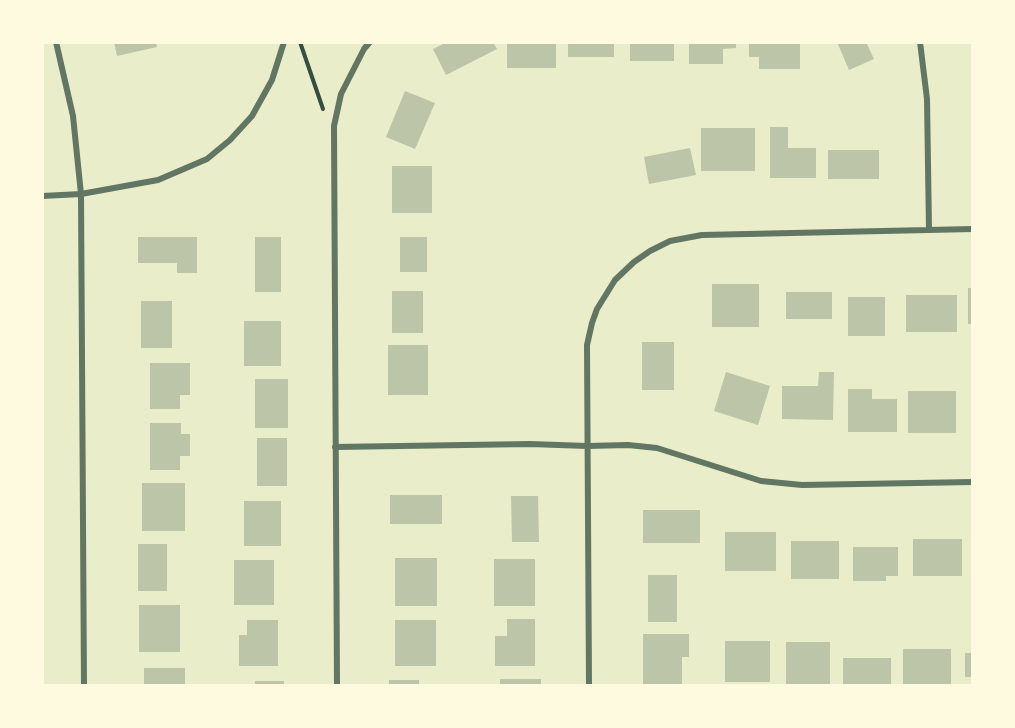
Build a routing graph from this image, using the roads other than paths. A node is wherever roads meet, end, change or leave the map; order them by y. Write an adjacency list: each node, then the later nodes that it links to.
1 (56, 42): 5 (street)
2 (284, 42): 5 (street)
3 (370, 42): 10 (street)
4 (920, 42): 7 (street)
5 (81, 194): 6 (street); 12 (street)
6 (42, 196)
7 (929, 230): 8 (street); 9 (street)
8 (973, 230)
9 (587, 446): 10 (street); 11 (street); 14 (street)
10 (335, 447): 13 (street)
11 (973, 482)
12 (84, 686)
13 (337, 686)
14 (589, 686)

